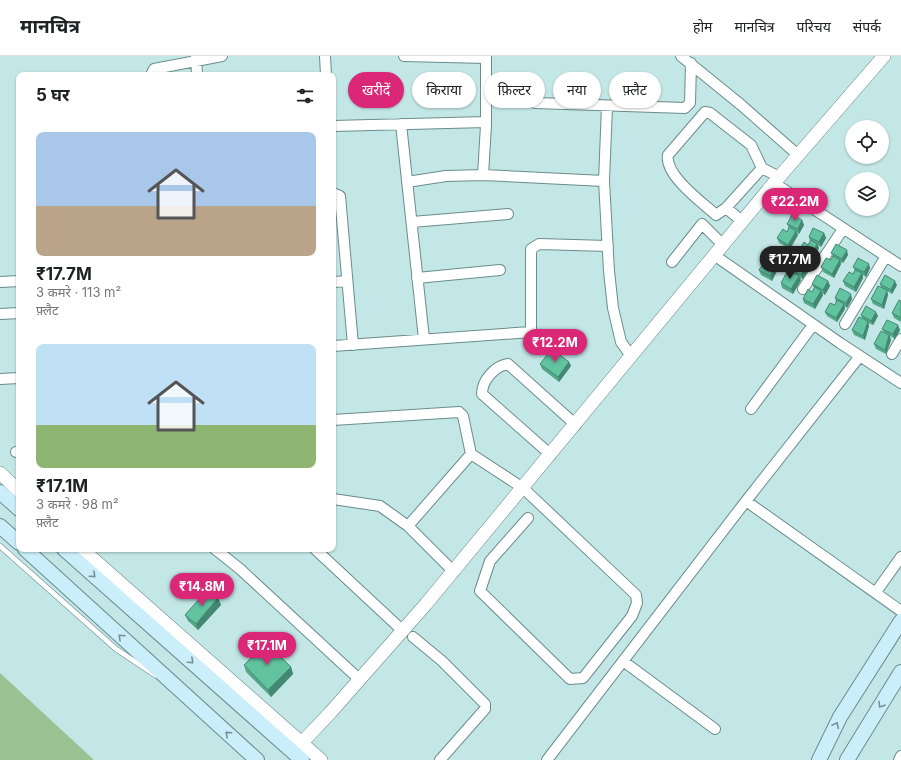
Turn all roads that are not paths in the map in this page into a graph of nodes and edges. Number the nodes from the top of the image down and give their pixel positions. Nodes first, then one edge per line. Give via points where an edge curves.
1 (222, 56) edge
2 (325, 56) edge
3 (404, 56) edge
4 (681, 56) edge
5 (884, 56) edge
6 (486, 57) edge
7 (197, 59) edge
8 (691, 63) junction
9 (152, 72) edge
10 (197, 72) edge
11 (326, 72) edge
12 (545, 103) edge
13 (607, 106) junction
14 (486, 122) junction
15 (401, 124) junction
16 (336, 126) edge
17 (798, 155) junction
18 (762, 168) junction
19 (665, 170) dead end
20 (483, 175) junction
21 (776, 180) junction
22 (604, 181) junction
23 (407, 182) junction
24 (336, 194) edge
25 (726, 208) junction
26 (508, 214) dead end
27 (742, 221) junction
28 (412, 222) junction
29 (702, 224) junction
30 (338, 228) edge
31 (843, 229) junction
32 (722, 245) junction
33 (608, 246) junction
34 (714, 255) junction
35 (886, 256) junction
36 (672, 262) dead end
37 (901, 266) edge
38 (500, 270) dead end
39 (417, 278) junction
40 (347, 280) junction
41 (0, 282) edge
42 (16, 282) edge
43 (336, 282) edge
44 (803, 289) dead end
45 (16, 313) edge
46 (0, 314) edge
47 (845, 324) dead end
48 (813, 325) junction
49 (531, 332) junction
50 (424, 339) junction
51 (901, 339) edge
52 (531, 343) dead end
53 (353, 345) junction
54 (336, 346) edge
55 (892, 354) dead end
56 (631, 356) junction
57 (860, 356) junction
58 (16, 378) edge
59 (0, 380) edge
60 (901, 383) edge
61 (751, 409) dead end
62 (336, 420) edge
63 (576, 424) junction
64 (471, 454) junction
65 (551, 455) junction
66 (0, 474) edge
67 (16, 488) edge
68 (523, 488) junction
69 (0, 492) edge
70 (336, 499) edge
71 (746, 501) junction
72 (16, 506) edge
73 (528, 518) dead end
74 (0, 526) edge
75 (408, 526) junction
76 (16, 540) edge
77 (0, 546) edge
78 (27, 552) edge
79 (67, 552) edge
80 (85, 552) edge
81 (219, 552) edge
82 (318, 552) edge
83 (901, 557) edge
84 (454, 572) junction
85 (58, 589) junction
86 (876, 592) junction
87 (901, 611) edge
88 (901, 621) edge
89 (408, 634) junction
90 (623, 661) junction
91 (901, 672) edge
92 (360, 680) junction
93 (715, 729) dead end
94 (299, 752) edge
95 (901, 756) edge
96 (552, 758) edge
97 (257, 760) edge
98 (321, 760) edge
99 (440, 760) edge
100 (819, 760) edge
101 (847, 760) edge
102 (899, 760) edge

1 - 7 street
2 - 11 street
3 - 6 street
4 - 8 street
5 - 17 street
6 - 14 street
7 - 9 street via 154,69
7 - 10 street
8 - 13 street via 690,103 685,108
8 - 17 street
12 - 13 street
13 - 22 street
14 - 15 street
14 - 20 street
15 - 16 street
15 - 23 street
17 - 21 street
18 - 21 street
18 - 25 street
18 - 25 street via 751,145 710,113 704,112 667,160 676,178 716,215
19 - 29 street via 703,209
20 - 22 street
20 - 23 street via 446,176
21 - 27 street
21 - 31 street
22 - 33 street
23 - 28 street
24 - 30 street via 340,196
25 - 27 street
26 - 28 street
27 - 32 street
28 - 39 street
29 - 32 street
29 - 36 street
30 - 40 street
31 - 35 street
31 - 44 street
32 - 34 street
33 - 49 street via 539,244 531,250
33 - 56 street via 613,308 621,342
34 - 48 street
34 - 56 street
35 - 37 street
35 - 47 street
38 - 39 street
39 - 50 street
40 - 43 street
40 - 53 street
41 - 42 street
45 - 46 street
48 - 57 street
48 - 61 street
49 - 50 street
49 - 52 street
50 - 53 street
51 - 55 street
53 - 54 street
56 - 63 street
57 - 60 street
57 - 71 street
58 - 59 street
62 - 64 street via 459,412 463,416
63 - 65 street
63 - 65 street via 508,364 493,371 482,387 482,394
64 - 68 street
64 - 75 street
65 - 68 street
66 - 67 street
68 - 73 street via 636,595 637,603 632,616 583,678 570,679 480,591 490,561
68 - 84 street
69 - 72 main road
70 - 75 street via 380,506
71 - 86 street
71 - 90 street
74 - 76 main road
75 - 84 street
77 - 85 lane
78 - 85 main road
79 -> 94 main road
80 - 94 street
81 - 92 street
82 - 89 street
83 - 86 street
84 - 89 street
97 -> 85 main road
86 - 87 street
100 -> 88 main road via 840,717
89 - 92 street
89 - 99 street via 442,661 485,704 485,709
90 - 93 street
90 - 96 street
91 -> 101 main road
92 - 94 street
94 - 98 street
95 - 102 street

